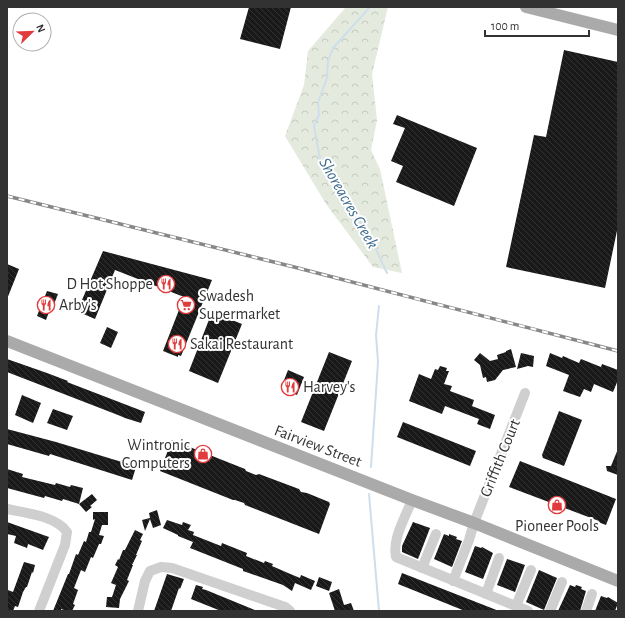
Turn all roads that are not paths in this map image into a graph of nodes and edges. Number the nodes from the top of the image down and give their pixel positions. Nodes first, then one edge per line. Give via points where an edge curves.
1 (526, 7) edge
2 (618, 30) edge
3 (7, 341) edge
4 (525, 393) dead end
5 (412, 500) junction
6 (7, 508) edge
7 (474, 523) junction
8 (436, 534) dead end
9 (499, 558) dead end
10 (422, 568) junction
11 (531, 570) dead end
12 (453, 581) junction
13 (618, 581) edge
14 (562, 582) dead end
15 (486, 594) junction
16 (592, 594) dead end
17 (516, 606) junction
18 (39, 611) edge
19 (138, 611) edge
20 (290, 611) edge
21 (528, 611) edge
22 (550, 611) edge
23 (586, 611) edge

1 - 2 main road
3 - 5 main road, Fairview Street
4 - 7 street, Griffith Court
5 - 7 main road, Fairview Street
5 - 10 street via 394,551 396,558
6 - 18 street via 52,520 63,526 67,532 65,545
7 - 12 street, Griffith Court
7 - 13 main road, Fairview Street
8 - 10 street
9 - 15 street
10 - 12 street
11 - 17 street
12 - 15 street
14 - 22 street
15 - 17 street
16 - 23 street
17 - 21 street
19 - 20 street via 150,570 161,567 180,571 285,607

